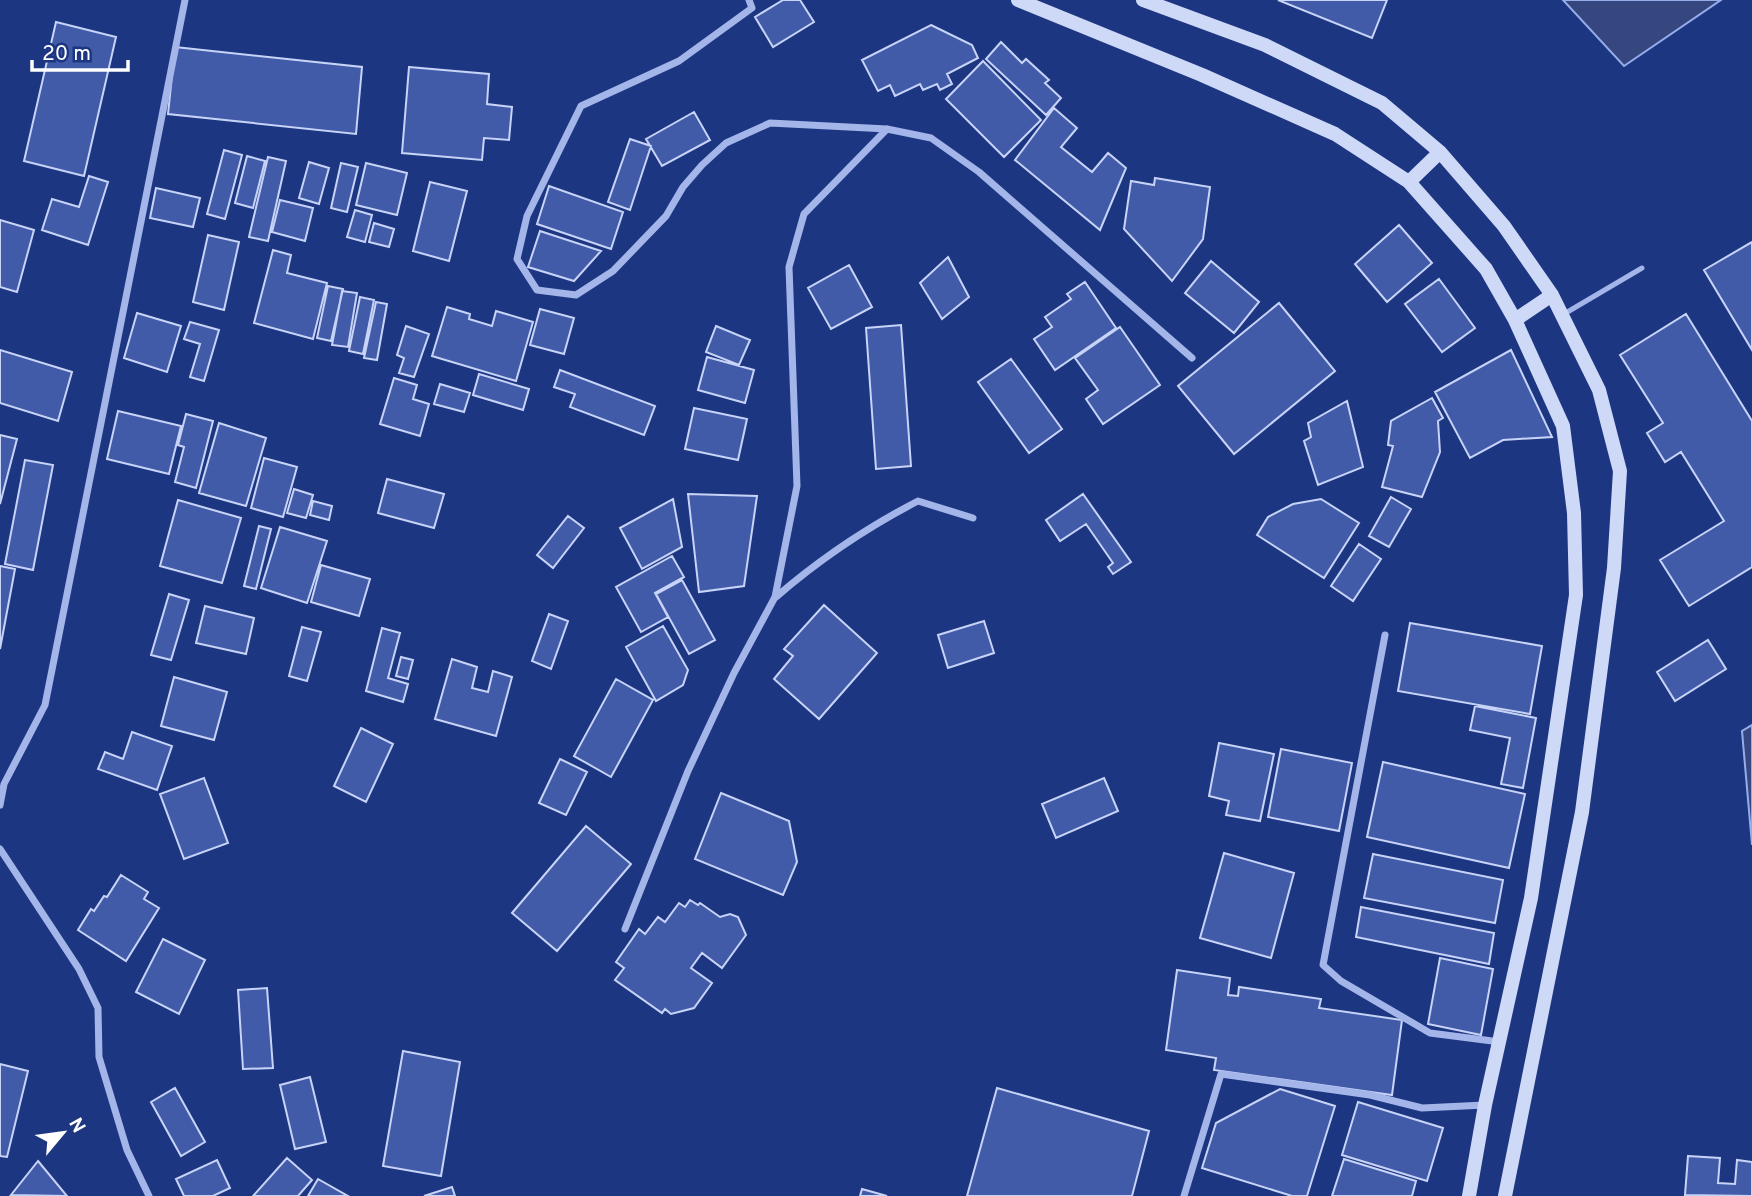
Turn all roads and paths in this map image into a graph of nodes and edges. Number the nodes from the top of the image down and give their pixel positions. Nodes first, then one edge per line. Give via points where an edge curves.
1 (185, 0) edge
2 (749, 0) edge
3 (1018, 0) edge
4 (1143, 0) edge
5 (887, 129) junction
6 (1440, 152) junction
7 (1409, 182) junction
8 (1642, 268) dead end
9 (1552, 295) junction
10 (1564, 314) junction
11 (1515, 320) junction
12 (1192, 358) dead end
13 (972, 518) dead end
14 (775, 597) junction
15 (1385, 635) dead end
16 (2, 783) edge
17 (0, 805) edge
18 (0, 849) edge
19 (625, 929) dead end
20 (1500, 1041) junction
21 (1485, 1105) junction
22 (149, 1196) edge
23 (1184, 1196) edge
24 (1469, 1196) edge
25 (1505, 1196) edge

1 - 16 street via 45,705
2 - 5 street via 752,8 679,61 581,106 524,227 517,259 537,290 576,295 613,271 726,143 770,123
3 - 7 main road via 1335,134
4 - 6 main road via 1265,45 1382,103
5 - 12 street via 931,138 979,172
5 - 14 street via 804,214 789,267 797,486
6 - 7 main road
6 - 9 main road via 1504,226
7 - 11 main road via 1486,269
8 - 10 lane
9 - 10 main road
9 - 11 main road
10 - 25 main road via 1599,390 1620,471 1614,568 1582,812
11 - 20 main road via 1563,426 1574,513 1576,595 1531,898
13 - 14 street via 918,501 858,533
14 - 19 street via 688,771
15 - 20 street via 1323,965 1341,981 1430,1033
16 - 17 street
18 - 22 street via 79,969 98,1007 99,1057 127,1150
20 - 21 main road
21 - 23 street via 1422,1108 1370,1095 1221,1074
21 - 24 main road

